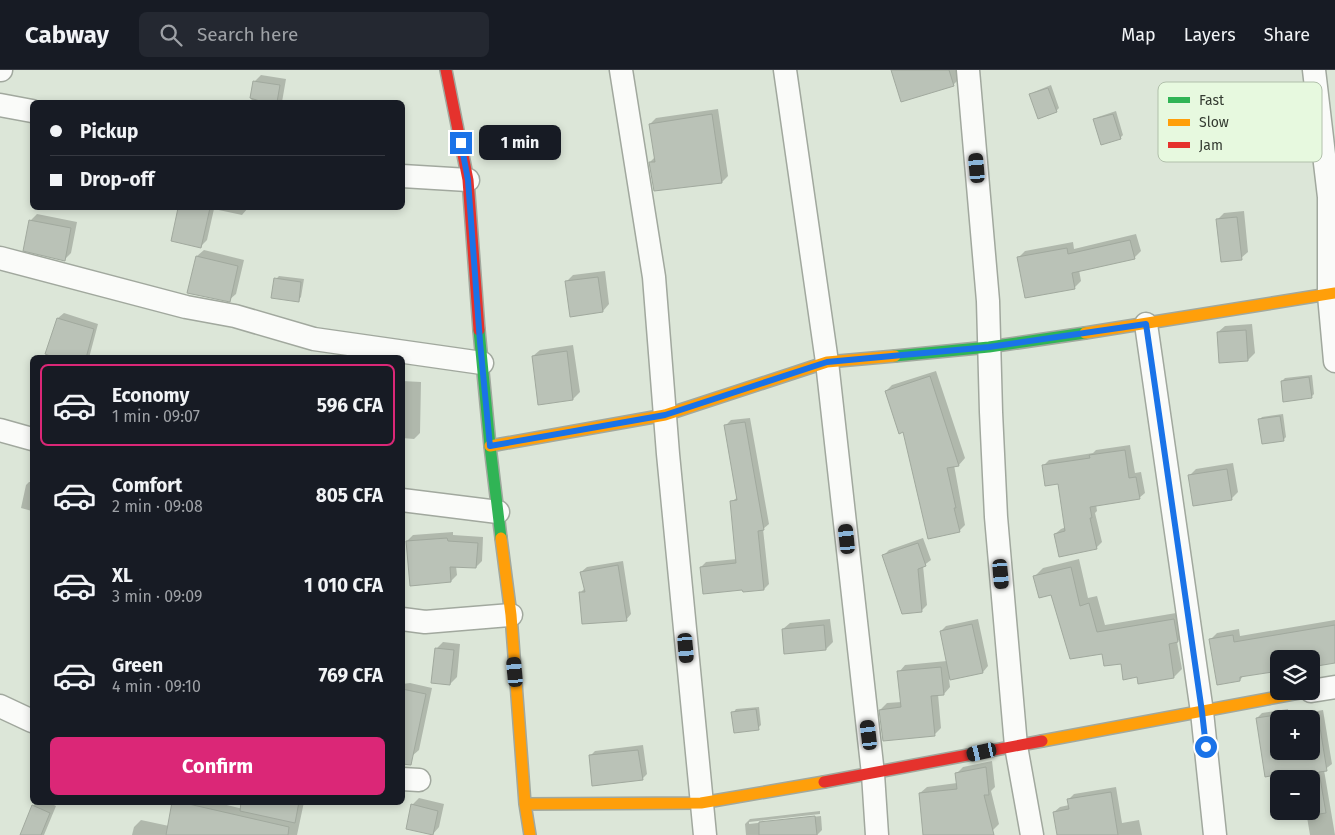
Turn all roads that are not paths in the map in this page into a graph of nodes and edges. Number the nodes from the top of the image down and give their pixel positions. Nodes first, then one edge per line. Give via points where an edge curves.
1 (446, 70) edge
2 (621, 70) edge
3 (785, 70) edge
4 (968, 70) edge
5 (0, 105) edge
6 (30, 111) edge
7 (1322, 138) edge
8 (405, 176) edge
9 (468, 180) junction
10 (0, 258) edge
11 (1332, 294) edge
12 (1146, 324) junction
13 (989, 347) junction
14 (1335, 361) edge
15 (827, 362) junction
16 (482, 363) junction
17 (665, 415) junction
18 (0, 430) edge
19 (30, 438) edge
20 (490, 446) junction
21 (405, 500) edge
22 (498, 512) junction
23 (510, 615) junction
24 (405, 619) edge
25 (1335, 686) edge
26 (1320, 689) edge
27 (1270, 699) edge
28 (0, 706) edge
29 (1202, 712) junction
30 (30, 721) edge
31 (1016, 746) junction
32 (873, 774) junction
33 (700, 802) junction
34 (526, 804) junction
35 (530, 835) edge
36 (705, 835) edge
37 (877, 835) edge
38 (1032, 835) edge
39 (1215, 835) edge

1 - 9 street
2 - 17 street via 654,277
3 - 15 street
4 - 13 street
5 - 6 street
7 - 11 street via 1329,198
8 - 9 street
9 - 16 street
10 - 16 street via 186,307 235,316 314,339
11 - 12 street
11 - 14 street
12 - 13 street
12 - 29 street
13 - 15 street
13 - 31 street via 996,517
15 - 17 street
15 - 32 street
16 - 20 street
17 - 20 street
17 - 33 street
18 - 19 street
20 - 22 street
21 - 22 street
22 - 23 street
23 - 24 street via 425,622
23 - 34 street
25 - 26 street
27 - 29 street
28 - 30 street
29 - 31 street
29 - 39 street
31 - 32 street
31 - 38 street
32 - 33 street
32 - 37 street
33 - 34 street
33 - 36 street
34 - 35 street

